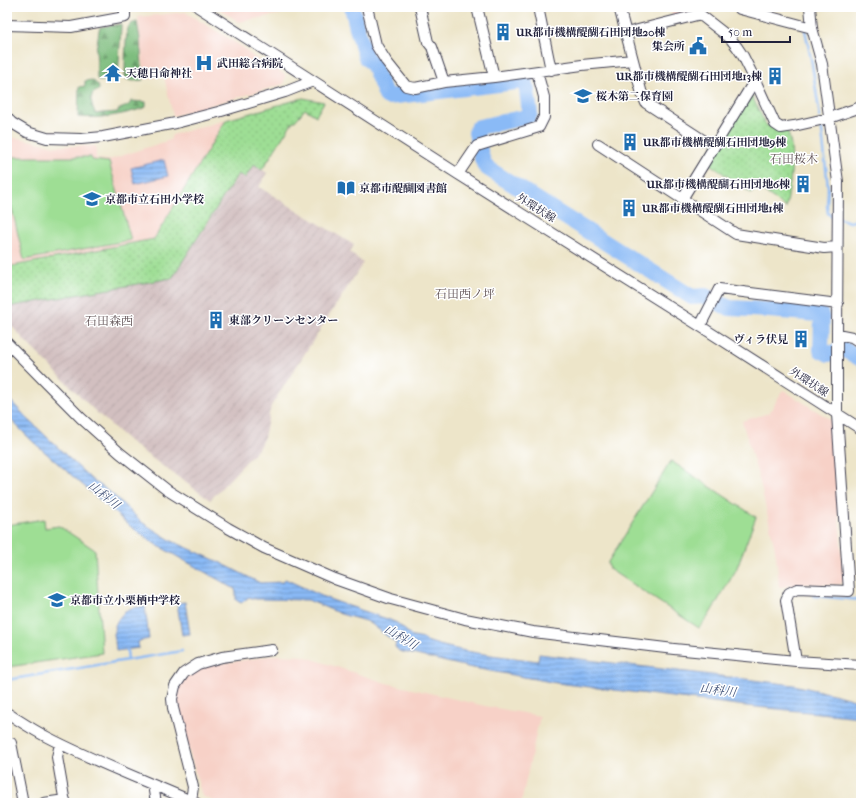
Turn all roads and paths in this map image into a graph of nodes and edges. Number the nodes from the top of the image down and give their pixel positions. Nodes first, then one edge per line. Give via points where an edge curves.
1 (125, 7) edge
2 (198, 7) edge
3 (367, 7) edge
4 (420, 7) edge
5 (477, 7) edge
6 (538, 7) edge
7 (619, 7) edge
8 (738, 7) edge
9 (810, 7) edge
10 (701, 10) edge
11 (7, 25) edge
12 (812, 28) junction
13 (626, 33) junction
14 (633, 60) junction
15 (551, 70) junction
16 (537, 72) junction
17 (494, 77) junction
18 (755, 80) junction
19 (313, 81) junction
20 (444, 82) junction
21 (861, 107) edge
22 (829, 118) junction
23 (9, 124) edge
24 (703, 140) dead end
25 (598, 144) dead end
26 (458, 174) junction
27 (682, 199) junction
28 (837, 247) junction
29 (838, 304) junction
30 (700, 326) junction
31 (837, 339) junction
32 (7, 343) edge
33 (861, 343) edge
34 (836, 414) junction
35 (861, 429) edge
36 (272, 650) dead end
37 (796, 661) junction
38 (861, 665) edge
39 (7, 713) edge
40 (12, 743) dead end
41 (60, 744) junction
42 (153, 785) junction
43 (65, 801) edge
44 (194, 802) edge
45 (23, 803) edge
46 (44, 803) edge
47 (156, 803) edge

1 - 11 street via 125,17 71,27
2 - 19 street, 外環状線
3 - 20 street via 376,45 406,86 416,88
4 - 20 street via 428,42
5 - 17 street
6 - 15 street
7 - 13 street
8 - 12 street
9 - 12 street
10 - 13 street via 697,15
10 - 18 street via 730,38
12 - 22 street via 822,64
13 - 14 street
14 - 15 street
14 - 24 street via 646,103
15 - 16 street
16 - 17 street
16 - 26 street via 544,98 544,117 539,127 480,145
17 - 20 street
18 - 22 street via 775,124 781,128
18 - 27 street
19 - 23 street via 218,112 103,137 47,138
19 - 26 street, 外環状線
21 - 22 street
22 - 28 street via 838,182
25 - 27 street
26 - 30 street, 外環状線
27 - 28 street via 736,234 824,248
28 - 29 street
29 - 30 street via 719,289
29 - 31 street
30 - 34 street, 外環状線
31 - 33 street via 852,337
31 - 34 street
32 - 37 street via 81,418 166,490 264,548 335,579 391,599 465,619 534,632
34 - 35 street, 外環状線
34 - 37 street via 849,591 797,588 789,593 786,600
36 - 44 street via 222,657 198,664 184,674 175,686 173,708 193,787
37 - 38 street
39 - 41 street
40 - 45 street
41 - 42 street
41 - 43 street via 57,757
42 - 44 street
42 - 47 street
43 - 46 street

